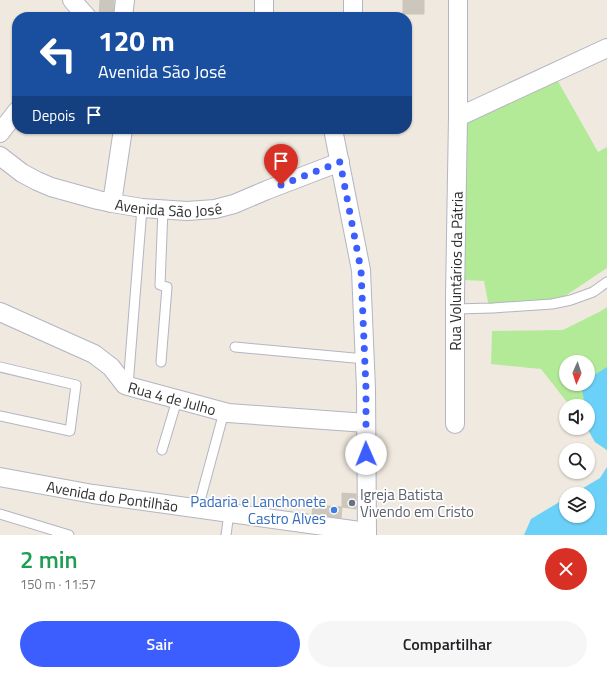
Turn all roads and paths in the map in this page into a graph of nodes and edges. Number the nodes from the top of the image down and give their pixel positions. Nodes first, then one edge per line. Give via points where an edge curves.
1 (72, 0) edge
2 (125, 0) edge
3 (264, 0) edge
4 (353, 0) edge
5 (458, 0) edge
6 (83, 12) edge
7 (124, 12) edge
8 (264, 12) edge
9 (353, 12) edge
10 (607, 48) edge
11 (12, 117) edge
12 (458, 117) junction
13 (0, 132) edge
14 (122, 134) edge
15 (334, 134) edge
16 (0, 156) edge
17 (340, 162) junction
18 (112, 203) junction
19 (142, 208) junction
20 (163, 209) junction
21 (607, 282) edge
22 (455, 309) junction
23 (0, 312) edge
24 (235, 347) dead end
25 (365, 359) junction
26 (161, 362) dead end
27 (0, 367) edge
28 (128, 386) junction
29 (177, 400) junction
30 (224, 412) junction
31 (0, 416) edge
32 (366, 423) junction
33 (455, 424) dead end
34 (162, 450) dead end
35 (0, 477) edge
36 (198, 508) junction
37 (229, 513) junction
38 (0, 514) edge
39 (367, 533) edge
40 (69, 535) edge
41 (226, 535) edge

1 - 6 street
2 - 7 street
3 - 8 street
4 - 9 street
5 - 12 street, Rua Voluntários da Pátria
10 - 12 street
11 - 13 street
12 - 22 street, Rua Voluntários da Pátria
14 - 18 street
15 - 17 street
16 - 18 street, Avenida São José via 22,173 51,187
17 - 20 street, Avenida São José via 234,204 215,209 187,211
17 - 25 street via 361,270
18 - 19 street, Avenida São José
19 - 20 street, Avenida São José
19 - 28 lane
20 - 26 lane via 160,285 167,287
21 - 22 lane via 593,292 552,304
22 - 33 street, Rua Voluntários da Pátria
23 - 28 street, Rua 4 de Julho via 94,354 111,367
24 - 25 lane
25 - 32 street
27 - 31 lane via 76,384 70,431
28 - 29 street, Rua 4 de Julho
29 - 30 street, Rua 4 de Julho
29 - 34 lane
30 - 32 street, Rua 4 de Julho
30 - 36 lane
32 - 39 street
35 - 36 street, Avenida do Pontilhão via 85,493
36 - 37 street, Avenida do Pontilhão
37 - 39 street, Avenida do Pontilhão
37 - 41 lane
38 - 40 lane

